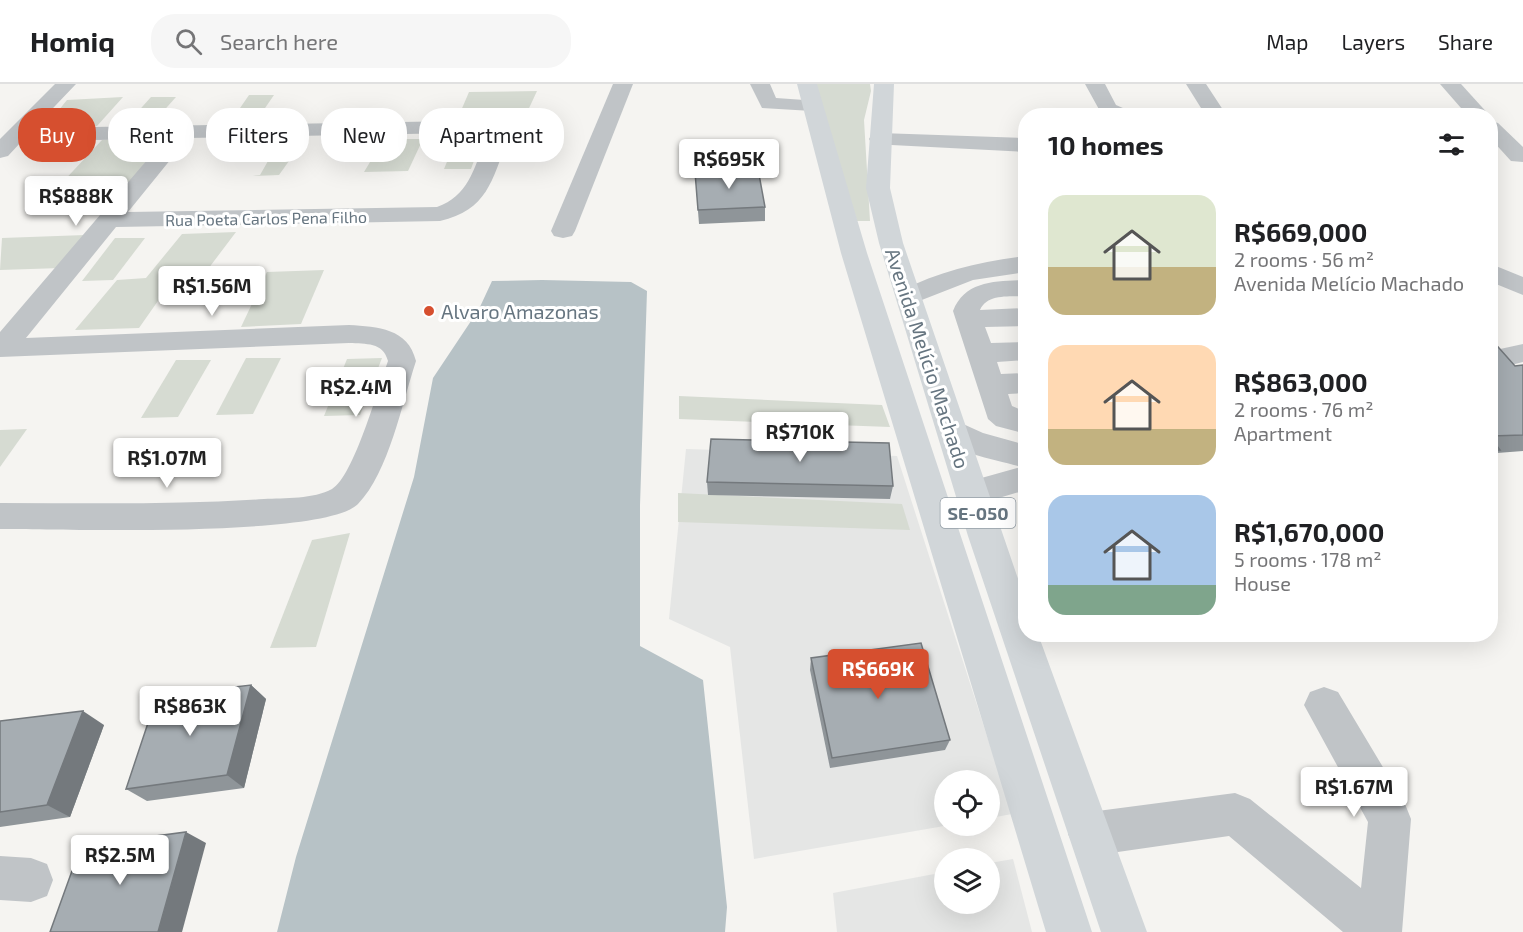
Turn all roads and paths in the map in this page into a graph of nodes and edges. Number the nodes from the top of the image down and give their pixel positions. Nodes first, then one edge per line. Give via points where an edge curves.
1 (66, 84) edge
2 (623, 84) edge
3 (760, 84) edge
4 (884, 84) edge
5 (1095, 84) edge
6 (1196, 84) edge
7 (1450, 84) edge
8 (810, 95) edge
9 (44, 108) edge
10 (1107, 108) edge
11 (1212, 108) edge
12 (1472, 108) edge
13 (0, 123) edge
14 (18, 128) edge
15 (194, 132) edge
16 (18, 134) edge
17 (1498, 134) edge
18 (880, 139) junction
19 (1018, 146) edge
20 (0, 151) edge
21 (1519, 156) dead end
22 (157, 162) edge
23 (110, 220) junction
24 (563, 231) dead end
25 (1018, 265) edge
26 (1498, 275) edge
27 (1523, 287) edge
28 (1018, 288) edge
29 (909, 297) junction
30 (1018, 317) edge
31 (969, 319) junction
32 (1, 348) edge
33 (1018, 351) edge
34 (980, 353) junction
35 (1018, 383) edge
36 (990, 384) junction
37 (1018, 421) edge
38 (952, 430) junction
39 (1018, 455) edge
40 (1018, 480) edge
41 (972, 493) junction
42 (0, 516) edge
43 (1018, 626) edge
44 (1024, 642) edge
45 (1324, 705) dead end
46 (1090, 834) junction
47 (1069, 932) edge
48 (1124, 932) edge
49 (1379, 932) edge

1 - 9 street
2 - 24 street
3 - 8 street via 769,104
4 - 18 main road, Avenida Melício Machado / SE-050
5 - 10 street
6 - 11 street
7 - 12 street
8 - 47 main road, Avenida Melício Machado / SE-050 via 854,253
13 - 14 street
15 - 23 street, Rua Poeta Carlos Pena Filho via 460,127 491,131 496,141 472,199 454,210 421,216
16 - 20 street
17 - 21 street
18 - 19 street
18 - 29 main road, Avenida Melício Machado / SE-050 via 878,188
22 - 23 street
23 - 32 street
25 - 29 street via 945,278
26 - 27 street
28 - 31 street via 982,293 967,306
29 - 38 main road, Avenida Melício Machado / SE-050
30 - 31 street
31 - 34 street
32 - 42 street via 349,334 394,341 401,349 402,361 354,488 335,504 250,513
33 - 34 street
34 - 36 street
35 - 36 street
36 - 37 street via 999,411
38 - 39 street
38 - 41 main road, Avenida Melício Machado / SE-050
40 - 41 street
41 - 43 main road, Avenida Melício Machado / SE-050
44 - 46 main road, Avenida Melício Machado / SE-050
45 - 49 street via 1390,819
46 - 48 main road, Avenida Melício Machado / SE-050
46 - 49 street via 1235,814

